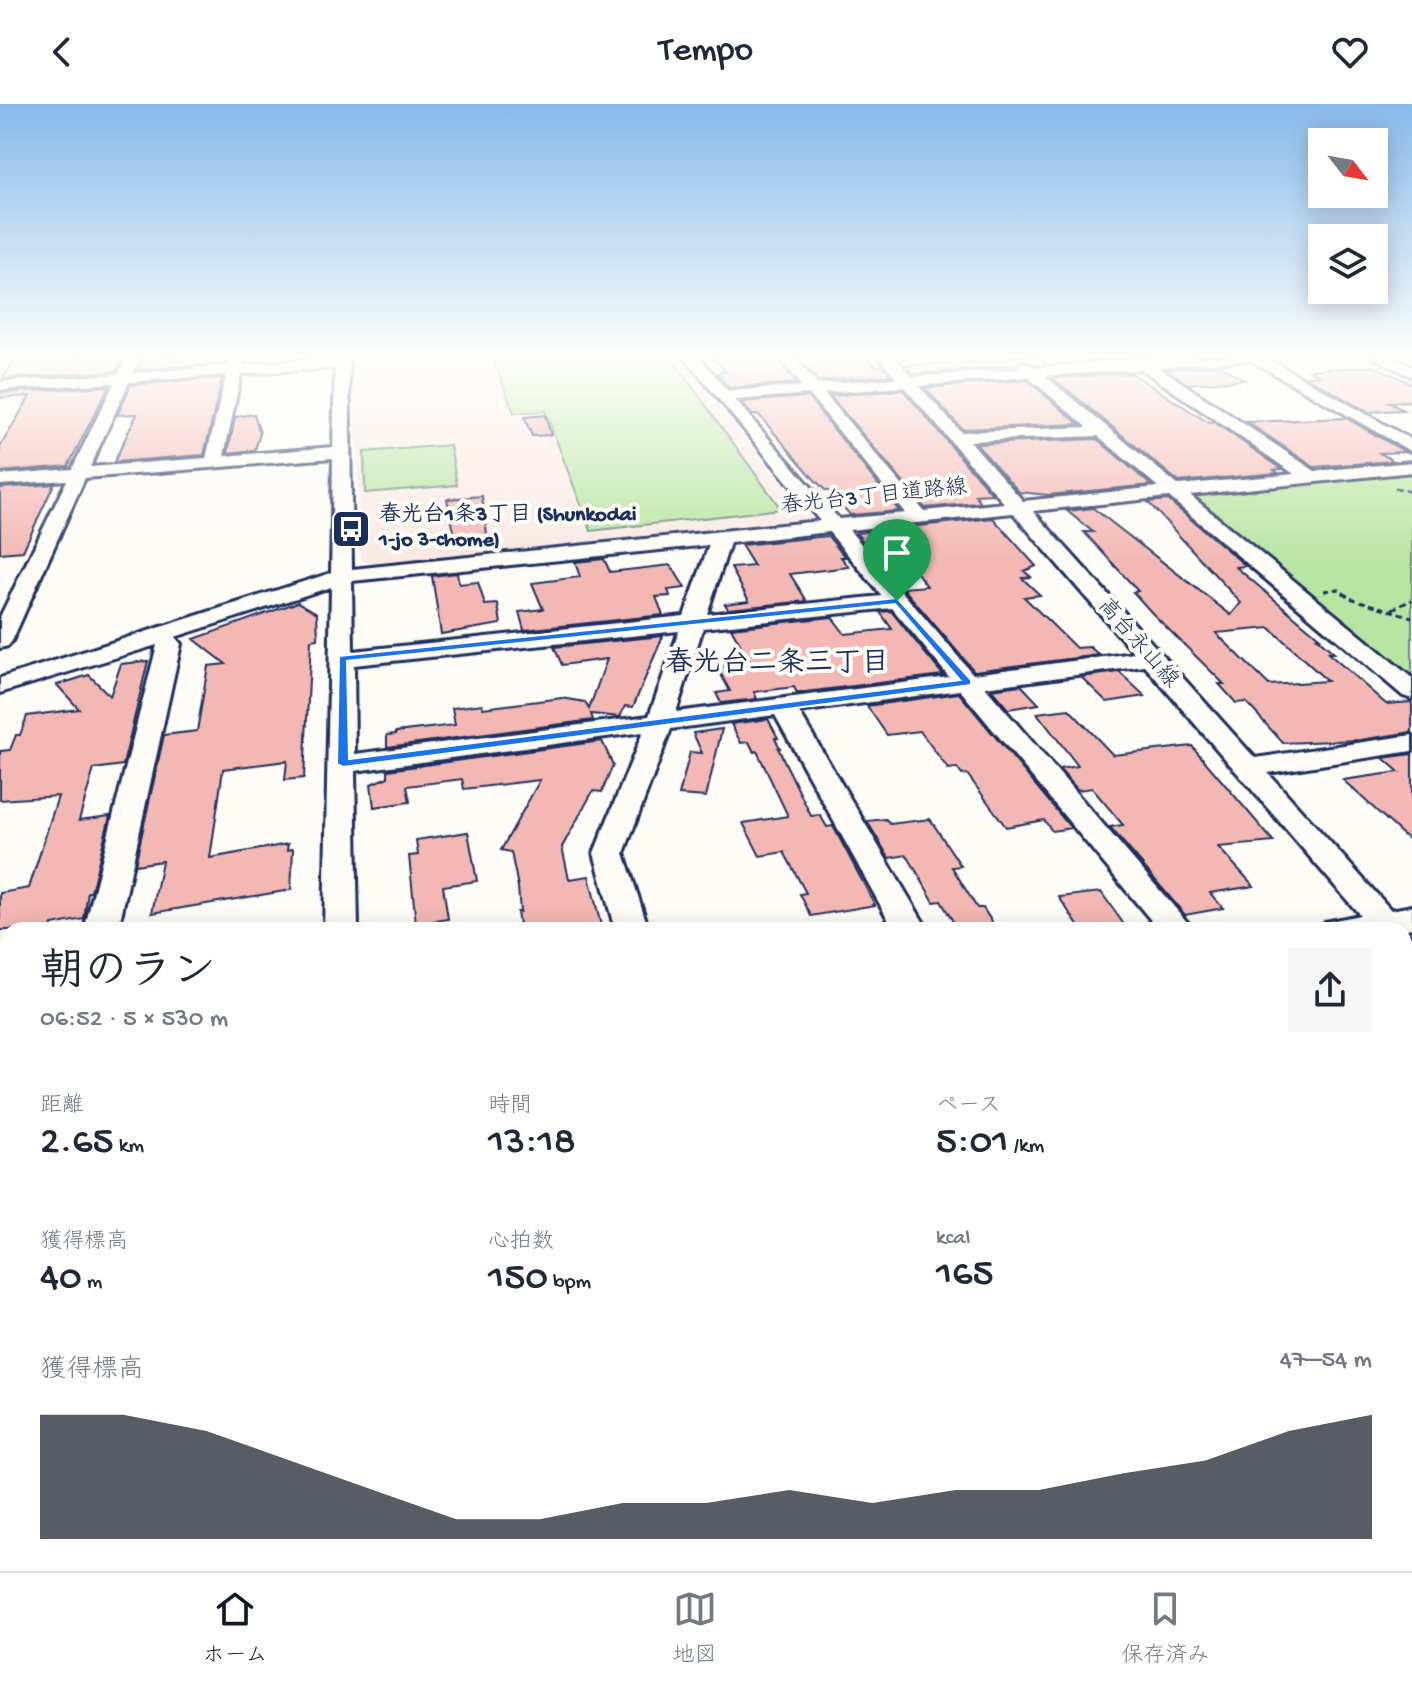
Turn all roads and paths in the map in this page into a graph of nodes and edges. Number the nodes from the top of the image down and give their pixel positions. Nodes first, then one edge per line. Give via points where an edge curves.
1 (101, 424) edge
2 (222, 424) edge
3 (341, 424) edge
4 (748, 424) edge
5 (842, 424) edge
6 (946, 424) edge
7 (1093, 424) edge
8 (1233, 424) edge
9 (1372, 424) edge
10 (1101, 431) junction
11 (957, 437) junction
12 (1412, 447) edge
13 (341, 452) junction
14 (214, 463) junction
15 (1412, 467) edge
16 (77, 474) junction
17 (1311, 477) junction
18 (0, 480) edge
19 (1172, 491) junction
20 (1018, 507) junction
21 (919, 517) junction
22 (832, 525) junction
23 (721, 538) junction
24 (342, 576) junction
25 (1295, 593) junction
26 (1412, 600) edge
27 (897, 601) junction
28 (1392, 610) junction
29 (1412, 617) edge
30 (695, 621) junction
31 (159, 634) junction
32 (0, 641) edge
33 (1149, 658) junction
34 (342, 659) junction
35 (967, 683) junction
36 (0, 686) edge
37 (1412, 691) edge
38 (783, 706) junction
39 (660, 722) junction
40 (1412, 743) edge
41 (343, 764) junction
42 (1247, 768) junction
43 (103, 922) edge
44 (341, 922) edge
45 (630, 922) edge
46 (906, 922) edge
47 (1170, 922) edge
48 (1392, 922) edge

1 - 16 street
2 - 14 street
3 - 13 street
4 - 22 street
5 - 21 street
6 - 11 street, 高台永山線
7 - 10 street
8 - 17 street
9 - 12 street
10 - 11 street
10 - 19 street
11 - 20 street, 高台永山線
13 - 14 street
13 - 24 street
14 - 16 street
15 - 17 street, 春光台3丁目道路線
16 - 18 street
16 - 32 street
17 - 19 street, 春光台3丁目道路線
19 - 20 street, 春光台3丁目道路線
19 - 25 street
20 - 21 street, 春光台3丁目道路線
20 - 33 street, 高台永山線
21 - 22 street, 春光台3丁目道路線
22 - 23 street, 春光台3丁目道路線
22 - 27 street
23 - 24 street, 春光台3丁目道路線
23 - 30 street
24 - 31 street, 春光台3丁目道路線
24 - 34 street
25 - 28 path via 1338,589 1350,598
25 - 37 street
26 - 28 path
27 - 30 street
27 - 35 street
28 - 29 path
30 - 34 street
30 - 39 street
31 - 36 street, 春光台3丁目道路線
31 - 43 street via 169,644
33 - 35 street
33 - 42 street, 高台永山線
34 - 41 street
35 - 38 street
35 - 47 street
38 - 39 street
38 - 46 street
39 - 41 street
39 - 45 street via 609,853
40 - 42 street
41 - 44 street
42 - 48 street, 高台永山線

